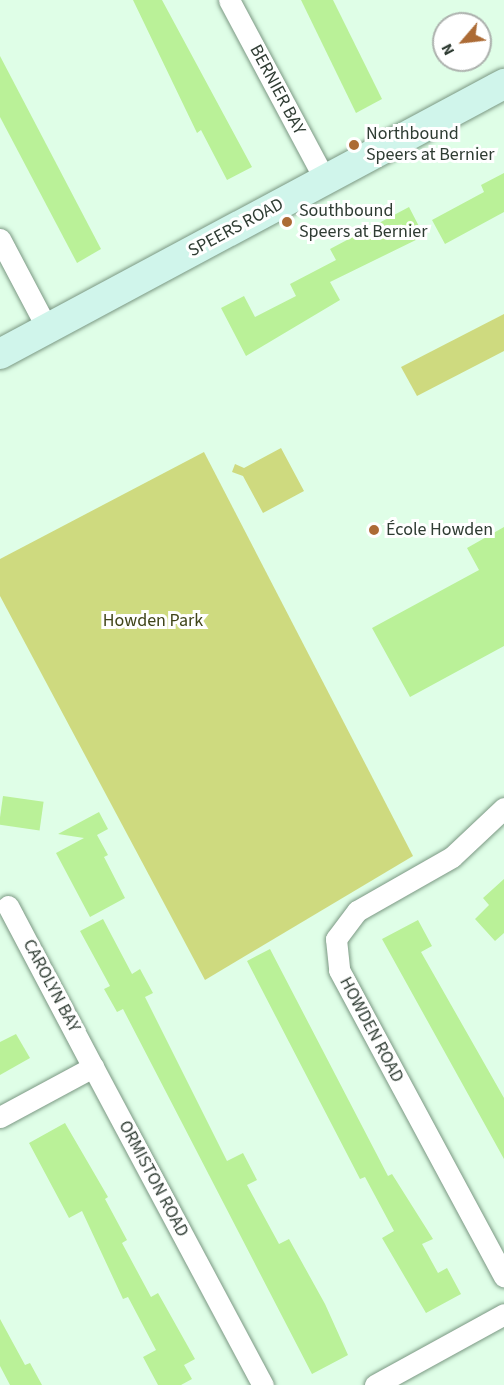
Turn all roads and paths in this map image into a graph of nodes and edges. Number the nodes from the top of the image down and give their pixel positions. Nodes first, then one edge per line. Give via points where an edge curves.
1 (229, 0) edge
2 (504, 84) edge
3 (325, 180) junction
4 (0, 239) edge
5 (47, 328) junction
6 (0, 354) edge
7 (504, 808) edge
8 (8, 906) dead end
9 (93, 1067) junction
10 (0, 1117) edge
11 (504, 1276) edge
12 (504, 1314) edge
13 (263, 1385) edge
14 (375, 1385) edge

1 - 3 street, BERNIER BAY
2 - 3 street, SPEERS ROAD
3 - 5 street, SPEERS ROAD
4 - 5 street
5 - 6 street, SPEERS ROAD
7 - 11 street, HOWDEN ROAD via 443,863 357,911 336,939 339,970
8 - 9 street, CAROLYN BAY
9 - 10 street
9 - 13 street, ORMISTON ROAD
12 - 14 street

